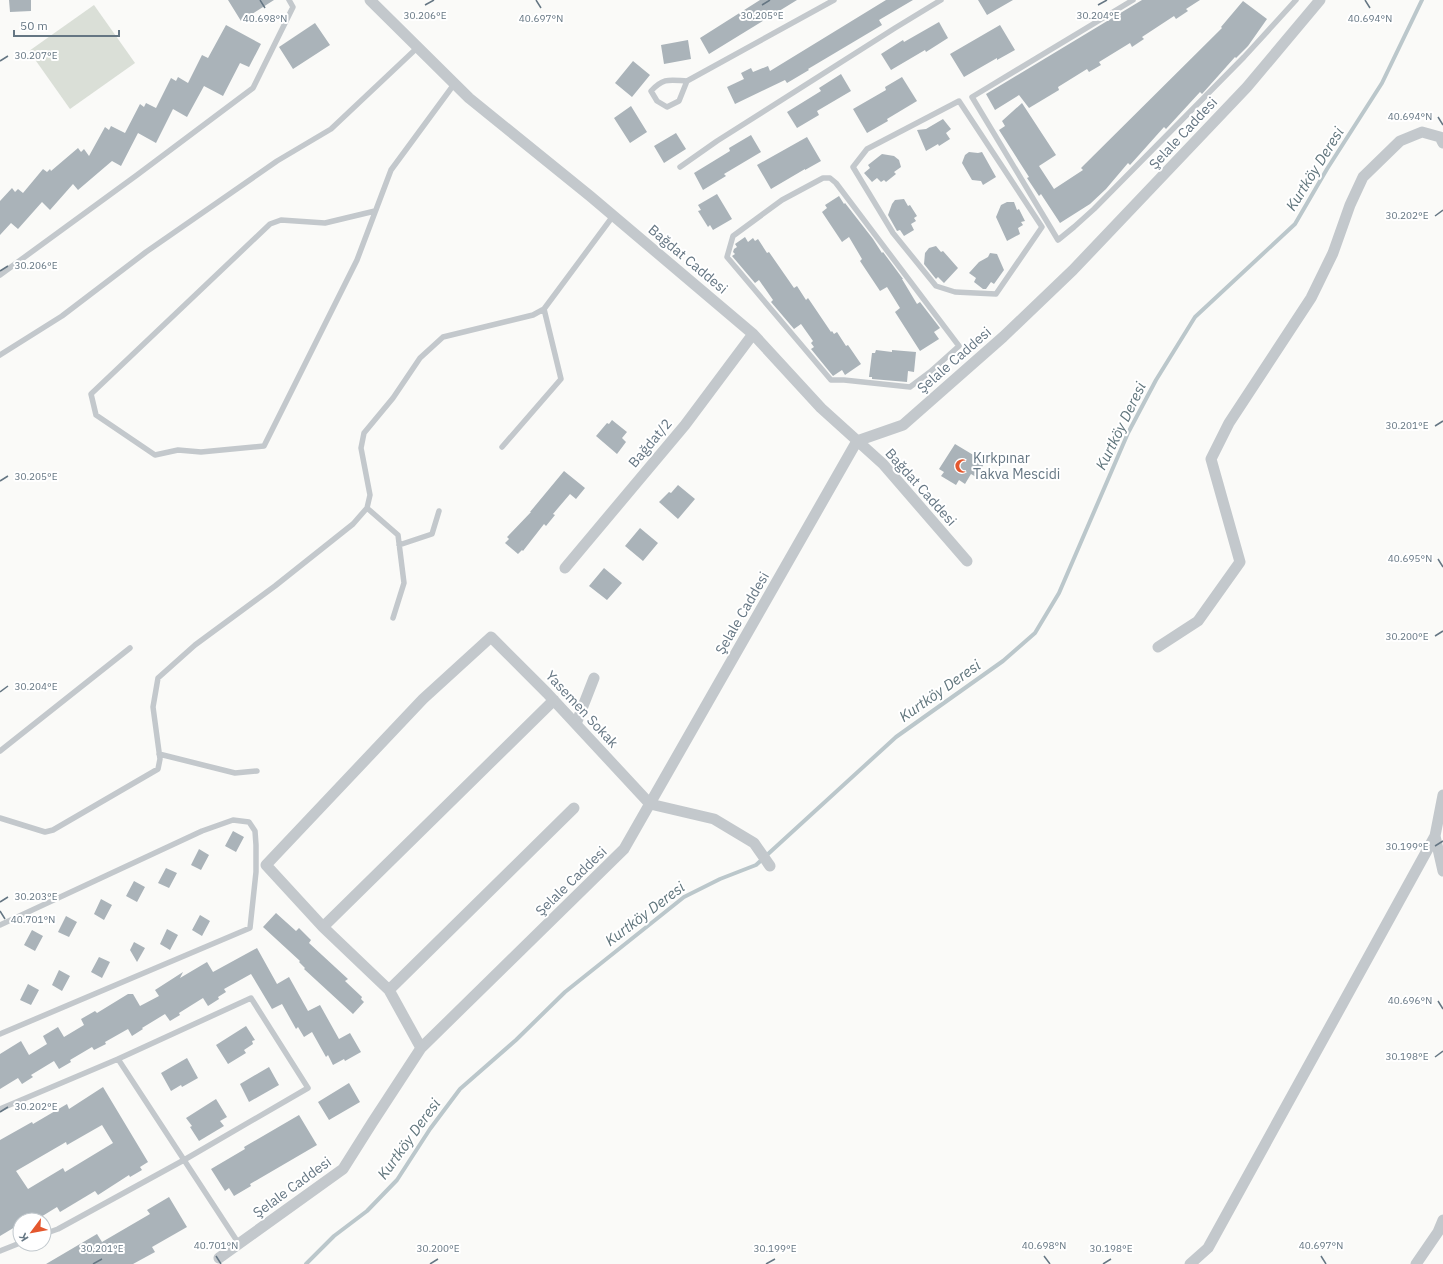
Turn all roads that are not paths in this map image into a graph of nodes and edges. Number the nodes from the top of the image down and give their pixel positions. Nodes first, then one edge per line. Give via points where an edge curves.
1 (289, 0) edge
2 (834, 0) edge
3 (941, 0) edge
4 (1133, 0) edge
5 (1296, 0) edge
6 (1320, 0) edge
7 (374, 1) edge
8 (418, 47) junction
9 (687, 81) junction
10 (455, 83) junction
11 (1443, 143) edge
12 (680, 167) dead end
13 (375, 211) junction
14 (613, 216) junction
15 (0, 275) edge
16 (996, 294) joint
17 (544, 309) junction
18 (753, 334) junction
19 (0, 355) edge
20 (930, 372) joint
21 (857, 441) junction
22 (502, 447) dead end
23 (367, 508) junction
24 (439, 511) dead end
25 (399, 545) junction
26 (967, 561) dead end
27 (565, 568) dead end
28 (393, 618) dead end
29 (1158, 647) dead end
30 (130, 648) dead end
31 (594, 678) dead end
32 (554, 700) junction
33 (576, 724) junction
34 (0, 752) edge
35 (159, 754) junction
36 (257, 771) dead end
37 (1443, 795) edge
38 (650, 804) junction
39 (574, 808) dead end
40 (0, 818) edge
41 (1435, 836) junction
42 (770, 866) dead end
43 (1443, 871) edge
44 (0, 925) edge
45 (323, 927) junction
46 (390, 990) junction
47 (0, 1034) edge
48 (421, 1048) junction
49 (118, 1059) junction
50 (0, 1109) edge
51 (184, 1160) junction
52 (1443, 1220) edge
53 (52, 1231) edge
54 (239, 1244) junction
55 (12, 1246) edge
56 (0, 1251) edge
57 (219, 1262) edge
58 (1190, 1264) edge
59 (1416, 1264) edge

1 - 15 lane via 293,7 253,88
2 - 9 lane
3 - 12 lane
4 - 5 lane via 972,98 1058,240 1094,209
6 - 21 street, Şelale Caddesi via 1247,87 1073,270 1004,338 903,425
7 - 8 street, Bağdat Caddesi
8 - 10 street, Bağdat Caddesi
8 - 19 lane via 331,129 277,161 146,252 62,316
9 - 9 lane via 679,102 667,107 657,101 651,91 666,79
10 - 13 lane via 391,170
10 - 14 street, Bağdat Caddesi
11 - 29 street via 1440,137 1422,132 1400,141 1363,177 1333,253 1311,298 1228,423 1211,459 1240,562 1198,621
13 - 13 lane via 357,260 264,446 201,452 178,450 155,455 96,415 91,394 270,224 281,220 325,223
14 - 17 lane
14 - 18 street, Bağdat Caddesi
16 - 16 lane via 955,292 936,286 893,232 853,167 867,149 959,101 1042,227
17 - 22 lane via 561,379
17 - 23 lane via 533,315 443,337 420,358 393,398 364,433 361,448 370,495
18 - 21 street, Bağdat Caddesi via 821,408
18 - 27 street, Bağdat/2 via 685,425
20 - 20 lane via 910,387 831,380 727,257 733,236 782,200 823,178 830,178 881,240 959,346
21 - 26 street, Bağdat Caddesi via 883,464
21 - 38 street, Şelale Caddesi
23 - 25 lane via 398,535
23 - 35 lane via 353,524 195,645 158,678 153,707
24 - 25 lane via 432,534
25 - 28 lane via 404,583
30 - 34 lane
31 - 33 street
32 - 33 street, Yasemen Sokak
32 - 45 street
32 - 45 street, Yasemen Sokak via 491,636 423,699 266,865
33 - 38 street, Yasemen Sokak
35 - 36 lane via 235,774
35 - 40 lane via 158,769 53,830 45,832
37 - 41 street
38 - 42 street via 714,819 754,844
38 - 48 street, Şelale Caddesi via 624,849
39 - 46 street
41 - 43 street
41 - 58 street via 1208,1248
44 - 47 lane via 202,831 233,820 249,822 255,831 256,872 250,928
45 - 46 street
46 - 48 street
48 - 54 street, Şelale Caddesi via 343,1169
49 - 50 lane
49 - 51 lane
49 - 51 lane via 250,998 308,1088
51 - 53 lane
51 - 54 lane
52 - 59 street via 1438,1232
54 - 57 street, Şelale Caddesi
55 - 56 lane

